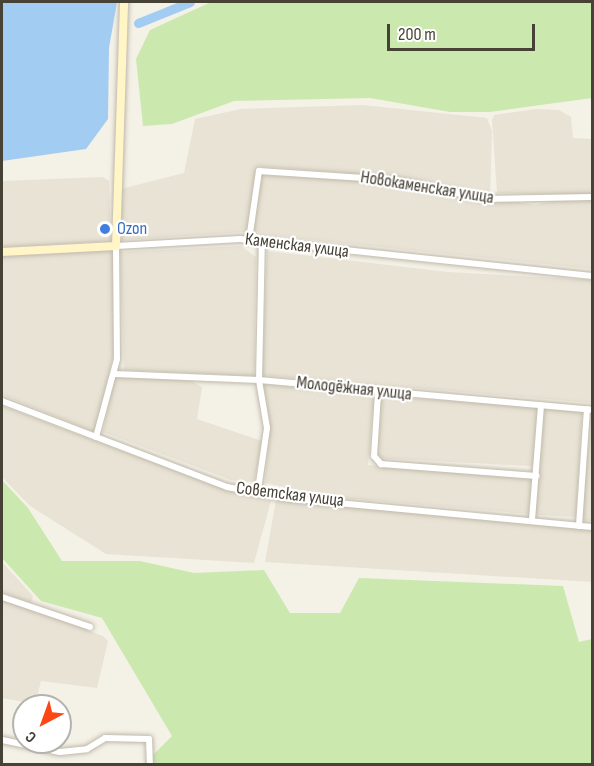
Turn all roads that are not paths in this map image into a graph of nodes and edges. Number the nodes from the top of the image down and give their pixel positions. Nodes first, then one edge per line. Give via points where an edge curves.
1 (124, 2) edge
2 (592, 197) edge
3 (249, 240) junction
4 (262, 242) junction
5 (116, 246) junction
6 (2, 252) edge
7 (592, 276) edge
8 (115, 374) junction
9 (259, 380) junction
10 (378, 393) junction
11 (2, 401) edge
12 (541, 405) junction
13 (590, 410) edge
14 (96, 437) junction
15 (537, 476) junction
16 (258, 490) junction
17 (532, 520) junction
18 (579, 526) junction
19 (592, 527) edge
20 (2, 597) edge
21 (90, 627) dead end
22 (2, 740) edge
23 (150, 765) edge

1 - 5 street
2 - 3 street, Новокаменская улица via 486,199 394,180 259,171
3 - 4 street, Каменская улица
3 - 5 street, Каменская улица
4 - 7 street, Каменская улица
4 - 9 street
5 - 6 street, Каменская улица
5 - 8 street
8 - 9 street, Молодёжная улица
8 - 14 street
9 - 10 street, Молодёжная улица
9 - 16 street via 267,428
10 - 12 street, Молодёжная улица
10 - 15 street via 374,456 381,464
11 - 14 street, Советская улица
12 - 13 street, Молодёжная улица
12 - 15 street
13 - 18 street
14 - 16 street, Советская улица via 227,487
15 - 17 street
16 - 17 street, Советская улица via 285,498
17 - 18 street, Советская улица
18 - 19 street, Советская улица
20 - 21 street
22 - 23 street via 60,752 87,749 105,738 149,739

